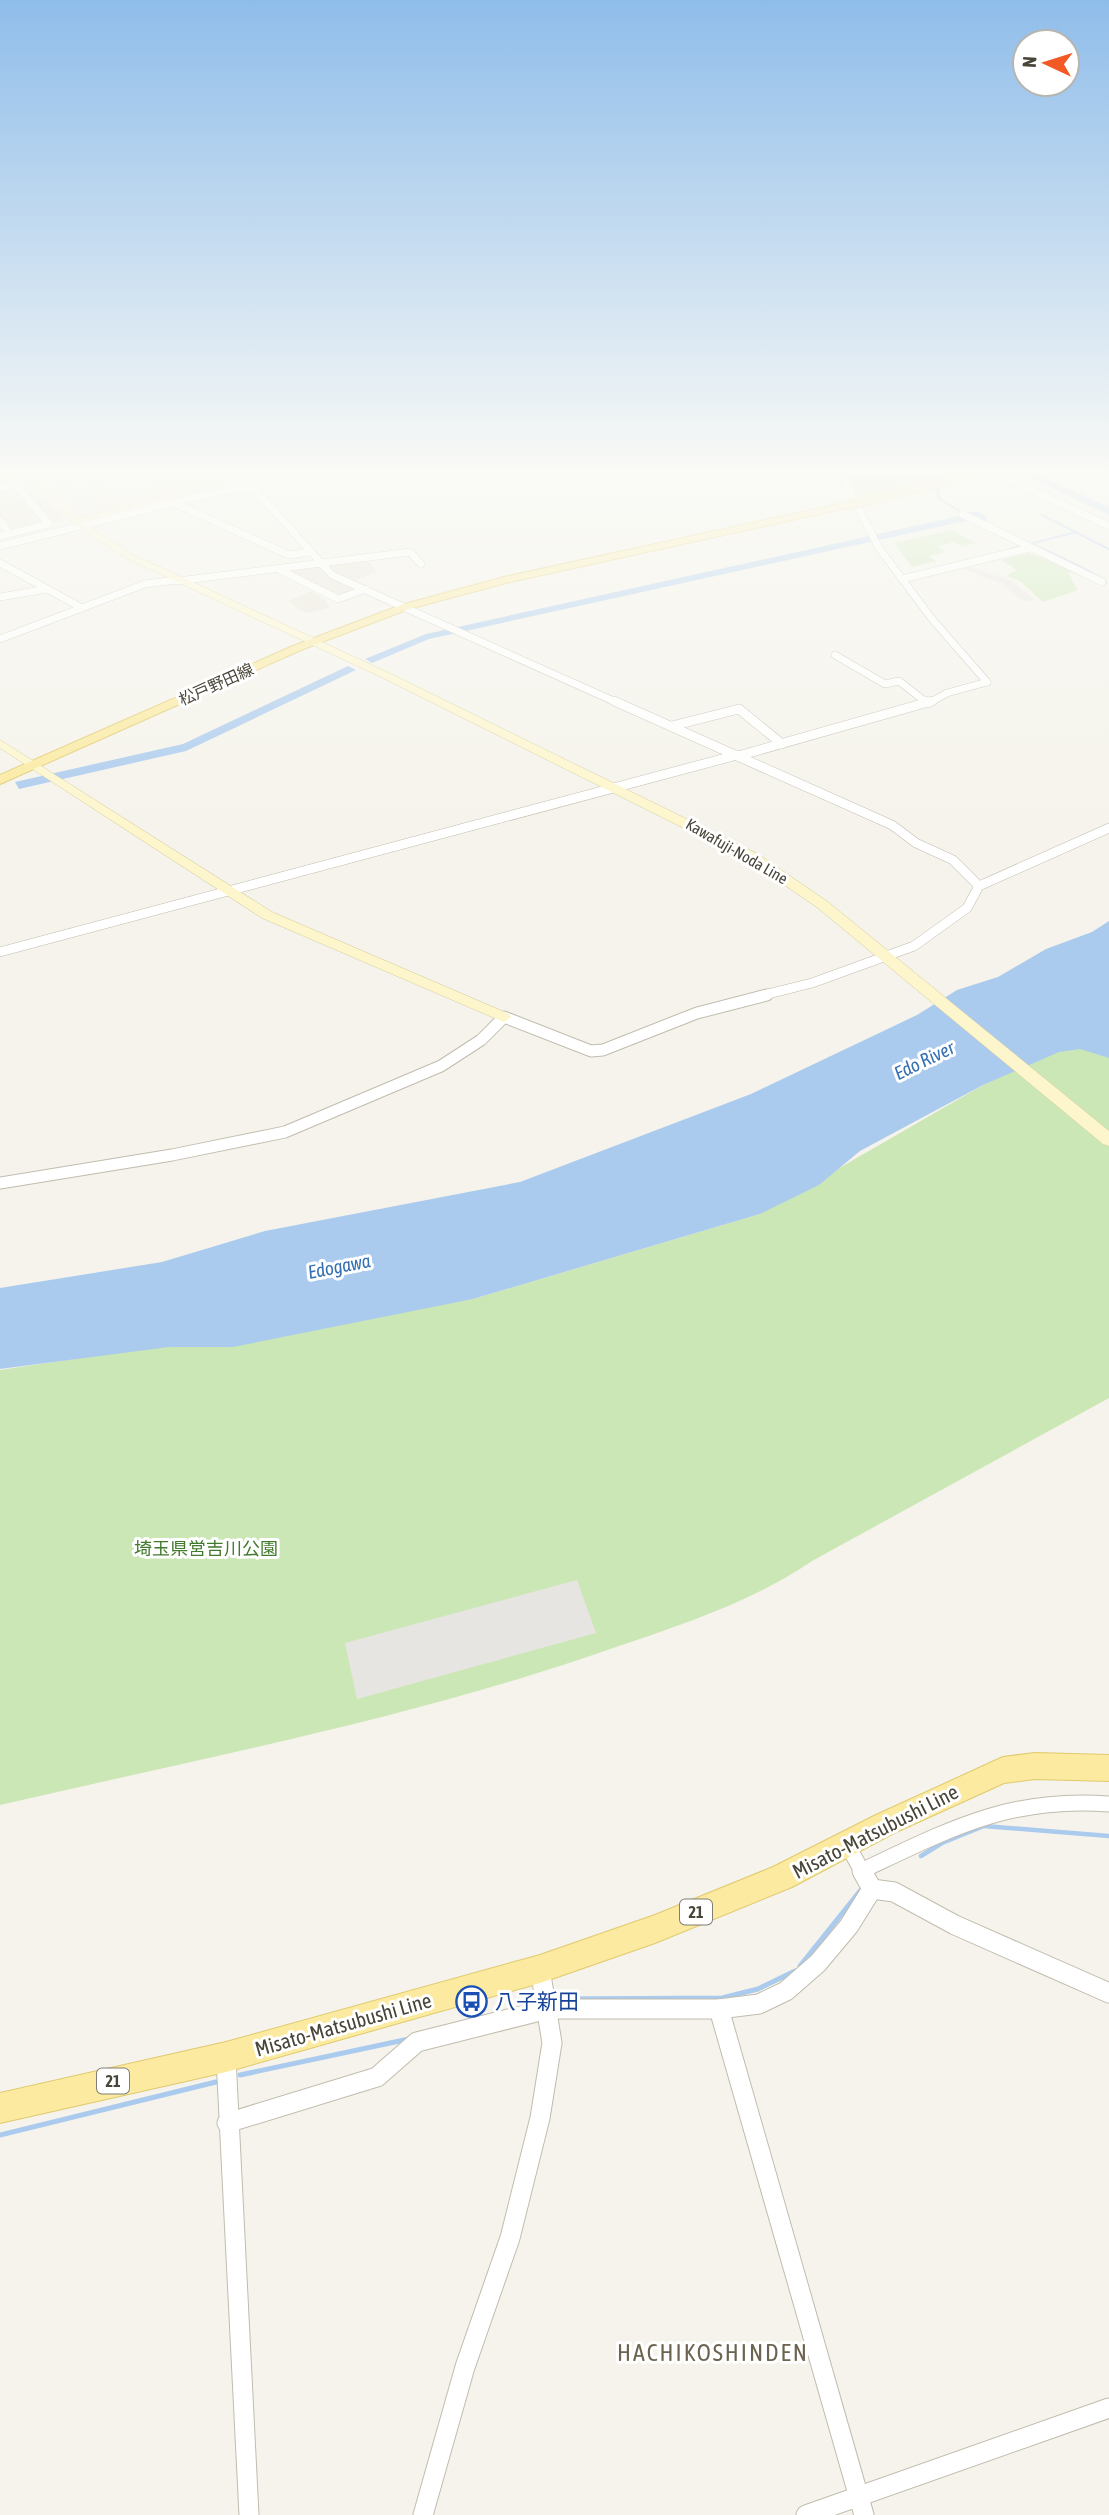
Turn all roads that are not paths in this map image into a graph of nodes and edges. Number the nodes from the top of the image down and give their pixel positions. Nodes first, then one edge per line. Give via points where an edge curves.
1 (27, 592) edge
2 (53, 592) edge
3 (123, 592) edge
4 (203, 592) edge
5 (325, 592) edge
6 (357, 592) edge
7 (373, 592) edge
8 (459, 592) edge
9 (912, 592) edge
10 (0, 597) edge
11 (405, 607) junction
12 (82, 608) junction
13 (0, 639) edge
14 (314, 641) junction
15 (835, 655) dead end
16 (928, 703) junction
17 (672, 726) junction
18 (0, 743) edge
19 (782, 744) junction
20 (738, 756) junction
21 (34, 765) junction
22 (0, 780) edge
23 (616, 788) junction
24 (1109, 828) edge
25 (979, 887) junction
26 (229, 891) junction
27 (0, 952) edge
28 (888, 959) junction
29 (504, 1017) junction
30 (1109, 1140) edge
31 (0, 1183) edge
32 (1109, 1768) edge
33 (1109, 1804) edge
34 (846, 1844) junction
35 (862, 1871) junction
36 (872, 1889) junction
37 (540, 1969) junction
38 (1109, 1993) edge
39 (548, 2009) junction
40 (719, 2009) junction
41 (226, 2057) junction
42 (0, 2108) edge
43 (228, 2123) junction
44 (1109, 2408) edge
45 (861, 2506) edge
46 (249, 2515) edge
47 (424, 2515) edge
48 (806, 2515) edge

1 - 10 street
2 - 12 street
3 - 12 street
4 - 14 street, Kawafuji-Noda Line
5 - 6 street via 338,599
7 - 11 street
8 - 11 main road, 松戸野田線, bridge
9 - 16 street via 987,682 956,689
11 - 14 main road, 松戸野田線
11 - 17 street
12 - 13 street
14 - 21 main road, 松戸野田線
14 - 23 street, Kawafuji-Noda Line
15 - 16 street via 885,684 899,681
16 - 19 street
17 - 19 street via 739,709
17 - 20 street
18 - 21 street
19 - 20 street
20 - 23 street
20 - 25 street via 902,830 916,843 953,860
21 - 22 main road, 松戸野田線
21 - 26 street
23 - 26 street
23 - 28 street, Kawafuji-Noda Line via 737,848 807,893
24 - 25 street
25 - 28 street via 962,912
26 - 27 street
26 - 29 street via 287,925
28 - 29 street via 697,1013 596,1051
28 - 30 street, Kawafuji-Noda Line
29 - 31 street via 481,1040 441,1066 285,1132
32 - 34 main road, Misato-Matsubushi Line / 21 via 1003,1770
33 - 35 street via 1012,1806
34 - 35 street
34 - 37 main road, Misato-Matsubushi Line / 21 via 769,1882 654,1929
35 - 36 street
36 - 38 street via 894,1892 955,1925
36 - 40 street via 818,1963 786,1991 759,2004
37 - 39 street
37 - 41 main road, Misato-Matsubushi Line / 21
39 - 40 street
39 - 43 street via 417,2042 377,2077
39 - 47 street via 550,2055 540,2118 517,2211 465,2367
40 - 45 street
41 - 42 main road, Misato-Matsubushi Line / 21
41 - 43 street
43 - 46 street
44 - 45 street
45 - 48 street

